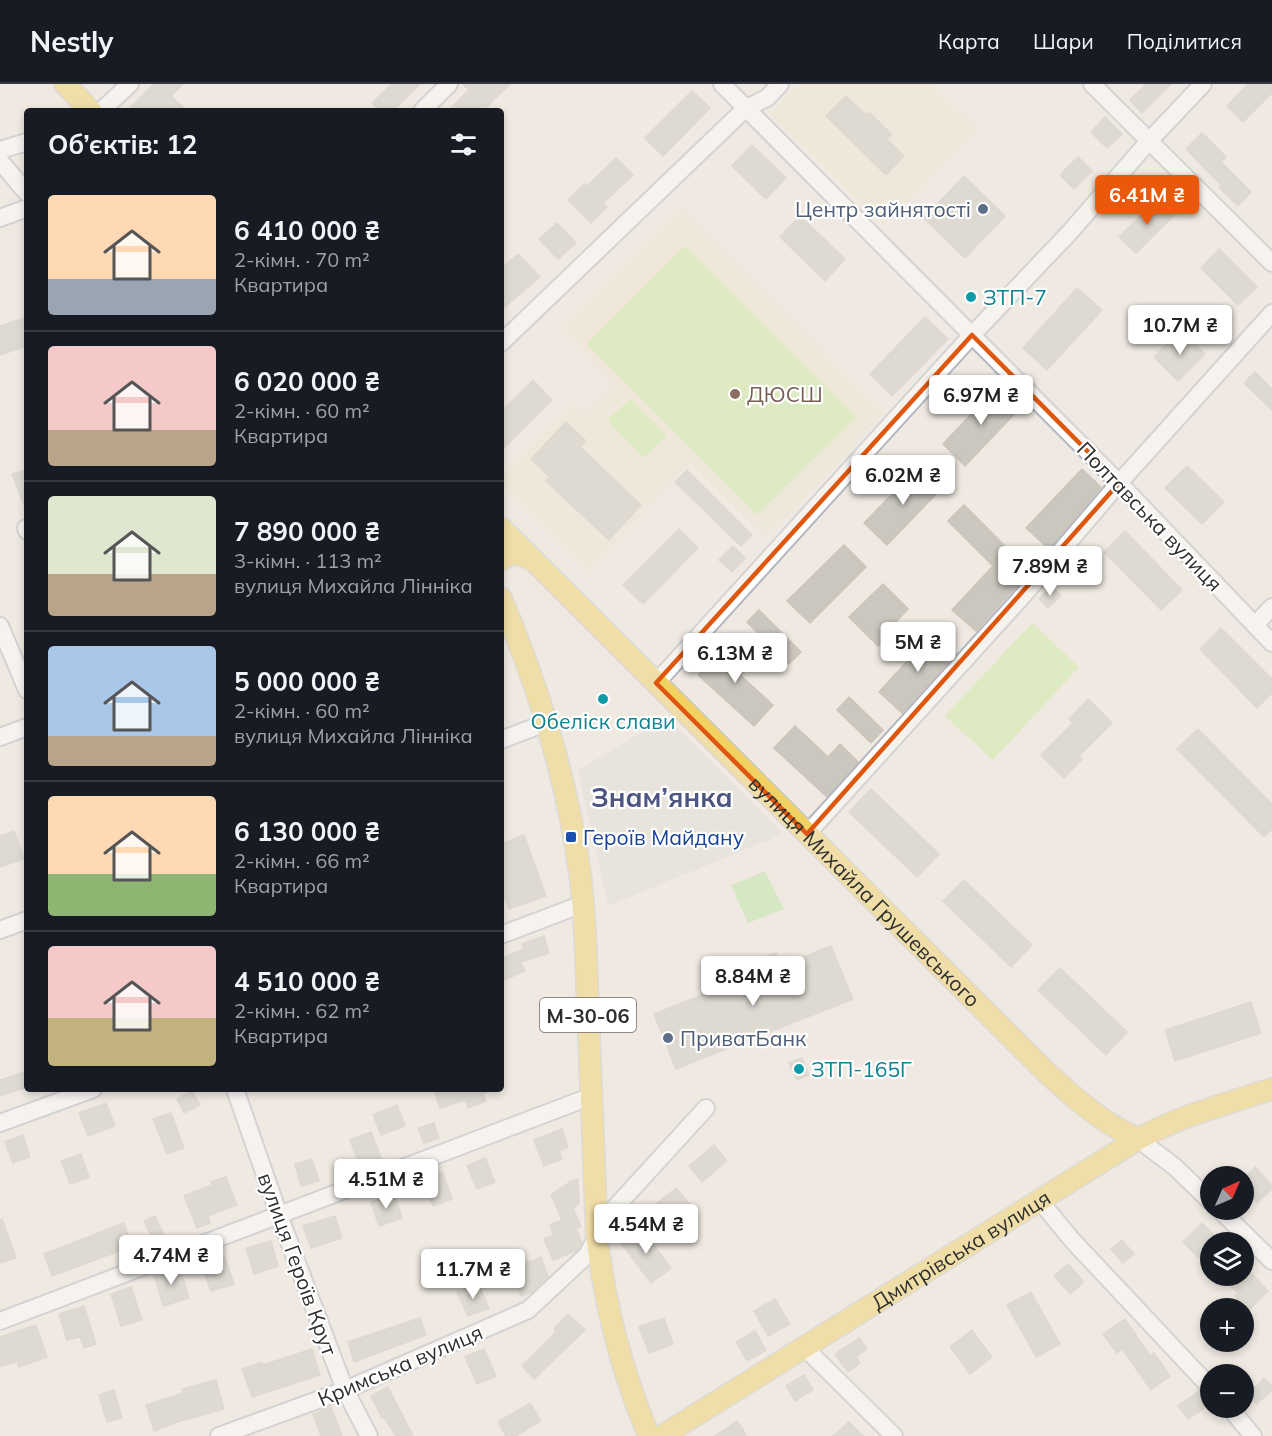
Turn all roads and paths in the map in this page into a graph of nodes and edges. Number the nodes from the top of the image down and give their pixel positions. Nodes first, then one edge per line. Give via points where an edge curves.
1 (64, 84) edge
2 (130, 84) edge
3 (449, 84) edge
4 (722, 84) edge
5 (780, 84) edge
6 (1092, 84) edge
7 (1203, 84) edge
8 (89, 108) edge
9 (104, 108) edge
10 (425, 108) edge
11 (746, 108) junction
12 (1149, 141) junction
13 (24, 143) edge
14 (0, 150) edge
15 (0, 161) edge
16 (24, 189) edge
17 (24, 209) edge
18 (0, 218) edge
19 (1272, 263) edge
20 (1272, 313) edge
21 (972, 335) junction
22 (504, 341) edge
23 (1119, 483) junction
24 (504, 531) edge
25 (504, 558) edge
26 (532, 560) junction
27 (504, 605) edge
28 (1272, 607) edge
29 (1255, 625) junction
30 (0, 626) edge
31 (1272, 643) edge
32 (24, 683) edge
33 (656, 684) junction
34 (548, 722) junction
35 (24, 728) edge
36 (0, 737) edge
37 (504, 739) edge
38 (807, 834) junction
39 (584, 907) junction
40 (24, 921) edge
41 (0, 930) edge
42 (504, 934) edge
43 (1272, 1089) edge
44 (85, 1092) edge
45 (236, 1092) edge
46 (592, 1096) junction
47 (706, 1108) dead end
48 (0, 1123) edge
49 (1138, 1139) junction
50 (1200, 1191) edge
51 (1040, 1201) junction
52 (279, 1215) junction
53 (1230, 1220) edge
54 (597, 1238) junction
55 (1272, 1261) edge
56 (0, 1321) edge
57 (804, 1347) junction
58 (1200, 1376) edge
59 (345, 1390) junction
60 (1238, 1418) edge
61 (219, 1436) edge
62 (369, 1436) edge
63 (649, 1436) edge
64 (662, 1436) edge
65 (894, 1436) edge
66 (1253, 1436) edge

1 - 8 main road
2 - 9 street
3 - 10 street
4 - 11 street, Полтавська вулиця
5 - 11 street via 767,98
6 - 12 street
7 - 12 street
11 - 21 street, Полтавська вулиця
11 - 22 street
12 - 19 street
12 - 21 street
13 - 14 street
15 - 16 street
17 - 18 street
20 - 23 street
21 - 23 street, Полтавська вулиця
21 - 33 street
23 - 29 street, Полтавська вулиця
23 - 38 street
24 - 26 main road, вулиця Михайла Грушевського
25 - 26 main road via 520,554
26 - 33 main road, вулиця Михайла Грушевського
27 - 34 main road, М-30-06
28 - 29 street
29 - 31 street, Полтавська вулиця
30 - 32 street
33 - 38 main road, вулиця Михайла Грушевського
34 - 37 street
34 - 39 main road, М-30-06 via 568,805
35 - 36 street
38 - 49 main road, вулиця Михайла Грушевського via 1047,1073 1091,1112
39 - 42 street
39 - 46 main road, М-30-06
40 - 41 street
43 - 49 main road, Дмитрівська вулиця via 1185,1117
44 - 48 street
45 - 52 street, вулиця Героїв Крут
46 - 52 street
46 - 54 main road, М-30-06
47 - 54 street, Кримська вулиця via 611,1212
49 - 50 street
49 - 51 main road, Дмитрівська вулиця
51 - 57 main road, Дмитрівська вулиця
51 - 58 street
52 - 56 street
52 - 59 street, вулиця Героїв Крут
53 - 55 street
54 - 59 street, Кримська вулиця via 587,1255 528,1310
54 - 63 main road, М-30-06 via 616,1341
57 - 64 main road, Дмитрівська вулиця
57 - 65 street
59 - 61 street, Кримська вулиця
59 - 62 street, вулиця Героїв Крут
60 - 66 street

